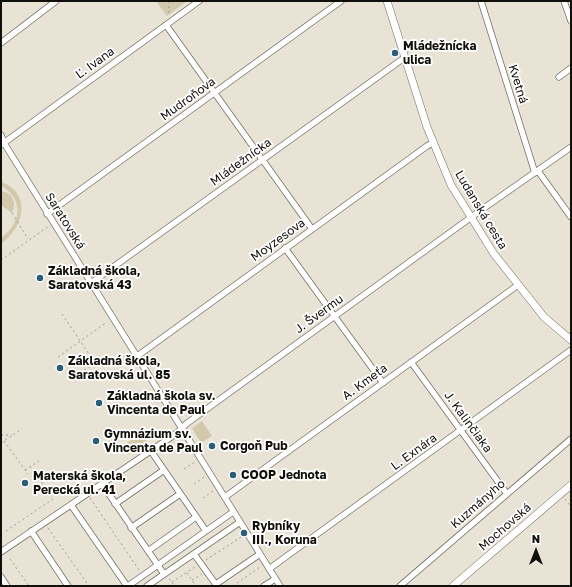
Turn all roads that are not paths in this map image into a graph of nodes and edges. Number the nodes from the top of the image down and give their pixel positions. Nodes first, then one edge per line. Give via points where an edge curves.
1 (56, 1) edge
2 (199, 1) edge
3 (341, 1) edge
4 (387, 1) edge
5 (481, 1) edge
6 (564, 1) edge
7 (571, 21) edge
8 (166, 25) junction
9 (1, 43) edge
10 (404, 58) junction
11 (571, 68) edge
12 (559, 77) dead end
13 (215, 94) junction
14 (1, 135) edge
15 (433, 143) junction
16 (2, 144) edge
17 (571, 147) edge
18 (263, 160) junction
19 (537, 172) junction
20 (47, 214) junction
21 (571, 217) edge
22 (471, 218) junction
23 (312, 229) junction
24 (285, 248) junction
25 (91, 283) junction
26 (518, 285) junction
27 (335, 316) junction
28 (571, 340) edge
29 (571, 350) edge
30 (136, 357) junction
31 (411, 362) junction
32 (383, 383) junction
33 (182, 429) junction
34 (462, 431) junction
35 (571, 439) edge
36 (151, 451) junction
37 (164, 470) junction
38 (102, 484) junction
39 (571, 485) edge
40 (180, 494) junction
41 (507, 494) junction
42 (225, 497) junction
43 (115, 504) junction
44 (71, 505) junction
45 (233, 512) junction
46 (196, 517) junction
47 (240, 522) junction
48 (131, 528) junction
49 (206, 531) junction
50 (31, 532) junction
51 (148, 551) junction
52 (1, 552) edge
53 (194, 554) junction
54 (260, 554) junction
55 (157, 565) junction
56 (269, 570) junction
57 (164, 574) junction
58 (1, 577) edge
59 (275, 579) junction
60 (150, 585) edge
61 (216, 585) edge
62 (7, 586) edge
63 (68, 586) edge
64 (127, 586) edge
65 (264, 586) edge
66 (280, 586) edge
67 (400, 586) edge
68 (453, 586) edge

1 - 9 street
2 - 8 street, Ľ. Ivana
3 - 13 street, Mudroňova
4 - 10 street, Ludanská cesta
5 - 19 street, Kvetná
6 - 7 street
8 - 13 street
8 - 16 street, Ľ. Ivana
10 - 15 street, Ludanská cesta
10 - 18 street, Mládežnícka
11 - 12 street
13 - 18 street
13 - 20 street, Mudroňova
14 - 16 street, Saratovská
15 - 22 street, Ludanská cesta via 451,185
15 - 23 street, Moyzesova
16 - 20 street, Saratovská
17 - 19 street, J. Švermu
18 - 23 street
18 - 25 street, Mládežnícka
19 - 21 street, Kvetná
19 - 22 street, J. Švermu
20 - 25 street, Saratovská
22 - 26 street, Ludanská cesta
22 - 27 street, J. Švermu
23 - 24 street, Moyzesova
24 - 27 street
24 - 30 street, Moyzesova
25 - 30 street, Saratovská
26 - 28 street, Ludanská cesta via 544,316
26 - 31 street, A. Kmeťa
27 - 32 street
27 - 33 street, J. Švermu
29 - 34 street, L. Exnára
30 - 33 street, Saratovská
31 - 32 street, A. Kmeťa
31 - 34 street, J. Kalinčiaka
32 - 42 street, A. Kmeťa
33 - 36 street, J. Švermu
33 - 42 street, Saratovská
34 - 41 street, J. Kalinčiaka
34 - 56 street, L. Exnára
35 - 41 street, Kuzmányho
36 - 37 street
36 - 38 street, J. Švermu
37 - 40 street
37 - 43 street
38 - 43 street
38 - 44 street, J. Švermu
39 - 68 street, Mochovská
40 - 46 street
40 - 48 street
41 - 67 street, Kuzmányho
42 - 45 street, Saratovská
43 - 48 street
44 - 50 street, J. Švermu
44 - 64 street
45 - 47 street, Saratovská
45 - 49 street
46 - 49 street
46 - 51 street
47 - 53 street
47 - 54 street, Saratovská
48 - 51 street
49 - 55 street
50 - 52 street, J. Švermu
50 - 63 street
51 - 55 street
53 - 57 street
53 - 61 street
54 - 56 street, Saratovská
54 - 61 street
55 - 57 street
55 - 64 street
56 - 59 street, Saratovská
57 - 60 street
58 - 62 street
59 - 65 street
59 - 66 street, Saratovská

